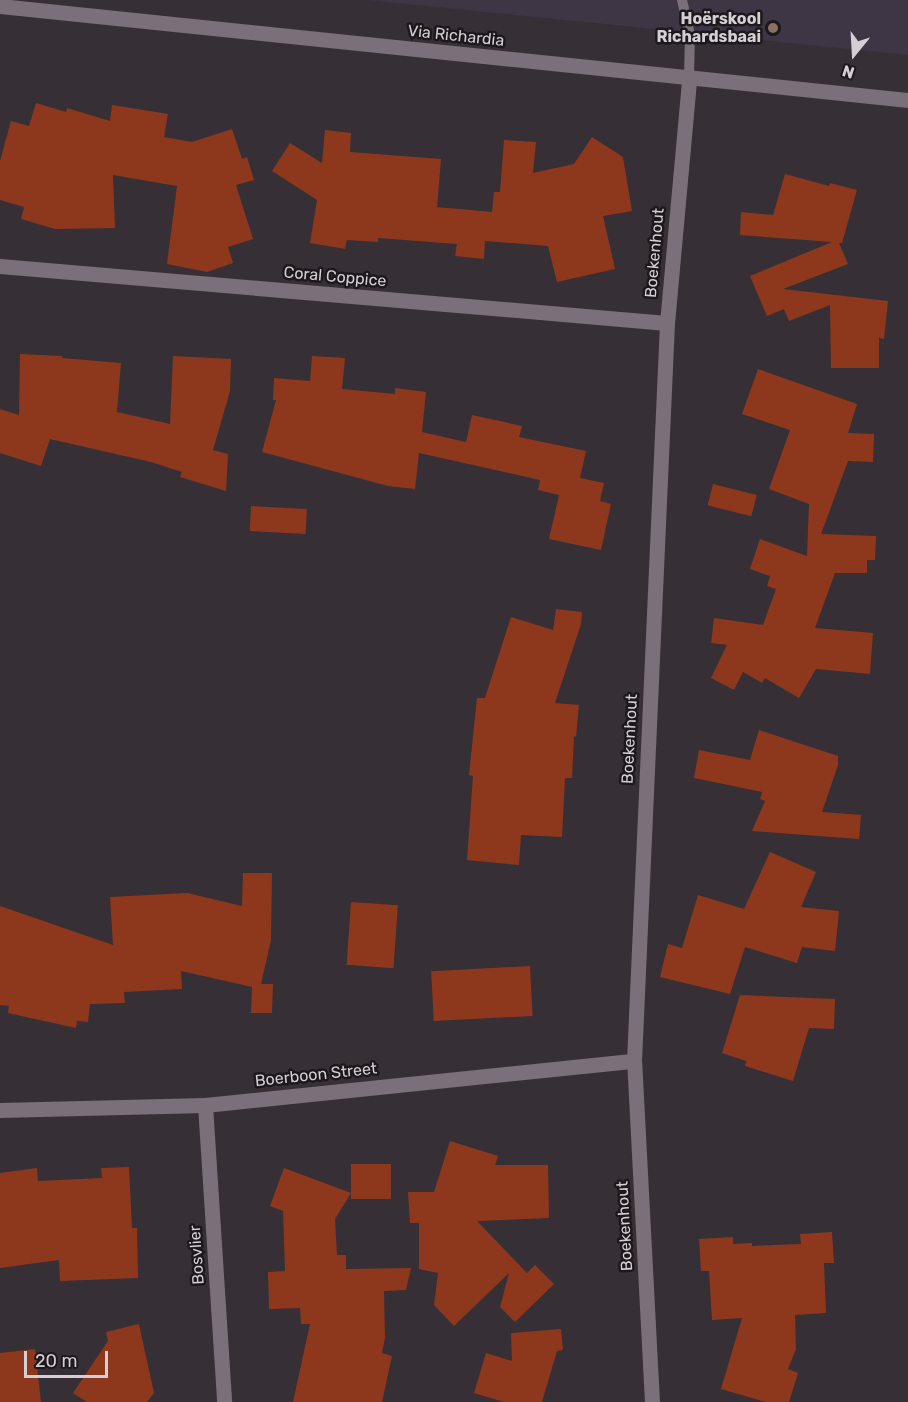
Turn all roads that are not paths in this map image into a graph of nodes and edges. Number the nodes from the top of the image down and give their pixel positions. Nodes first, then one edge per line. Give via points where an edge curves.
1 (682, 0) edge
2 (21, 4) edge
3 (0, 6) edge
4 (689, 79) junction
5 (908, 100) edge
6 (0, 266) edge
7 (667, 323) junction
8 (634, 1061) junction
9 (205, 1105) junction
10 (0, 1110) edge
11 (224, 1402) edge
12 (652, 1402) edge

1 - 4 lane via 690,34
2 - 3 street, Via Richardia
2 - 4 street, Via Richardia
4 - 5 street, Via Richardia
4 - 7 street, Boekenhout
6 - 7 street, Coral Coppice
7 - 8 street, Boekenhout
8 - 9 street, Boerboon Street
8 - 12 street, Boekenhout
9 - 10 street, Boerboon Street
9 - 11 street, Bosvlier

